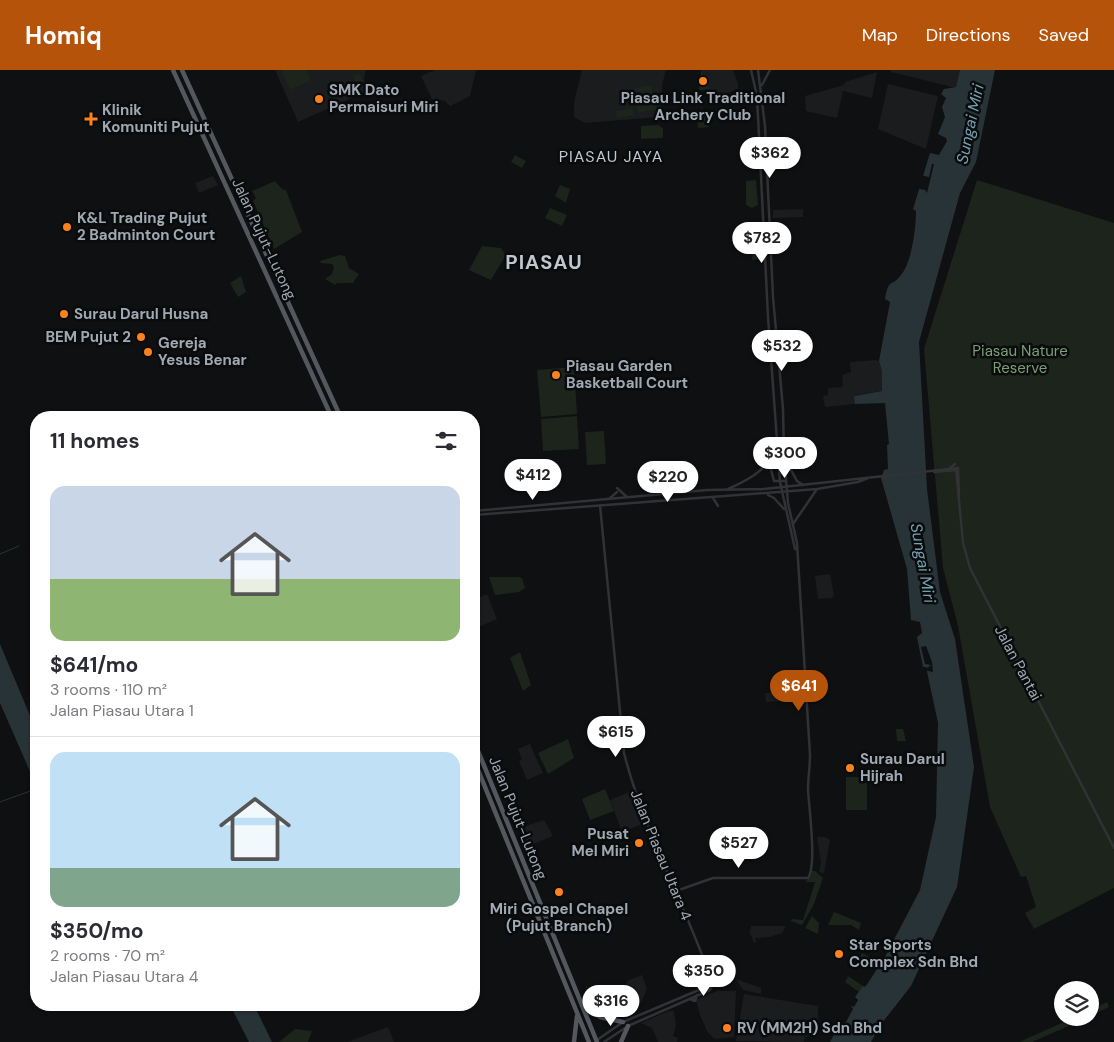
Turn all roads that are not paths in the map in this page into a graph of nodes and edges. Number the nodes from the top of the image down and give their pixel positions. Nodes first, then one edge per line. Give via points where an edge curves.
1 (173, 70) edge
2 (182, 70) edge
3 (752, 70) edge
4 (758, 70) edge
5 (770, 70) edge
6 (754, 79) junction
7 (761, 87) junction
8 (779, 373) junction
9 (774, 382) junction
10 (329, 411) edge
11 (338, 411) edge
12 (776, 432) junction
13 (784, 458) junction
14 (768, 460) junction
15 (955, 464) dead end
16 (949, 470) junction
17 (957, 470) junction
18 (870, 477) junction
19 (957, 478) junction
20 (786, 481) junction
21 (780, 482) junction
22 (803, 485) junction
23 (786, 486) junction
24 (781, 487) junction
25 (617, 488) dead end
26 (817, 489) junction
27 (707, 490) junction
28 (727, 490) junction
29 (618, 492) dead end
30 (782, 492) junction
31 (787, 492) junction
32 (763, 494) junction
33 (726, 496) junction
34 (959, 496) junction
35 (711, 497) junction
36 (628, 498) junction
37 (618, 499) junction
38 (690, 499) junction
39 (596, 500) junction
40 (608, 500) junction
41 (622, 503) junction
42 (610, 504) junction
43 (600, 505) junction
44 (594, 506) junction
45 (523, 507) junction
46 (480, 511) edge
47 (523, 511) junction
48 (786, 512) junction
49 (601, 514) junction
50 (480, 515) edge
51 (793, 524) junction
52 (796, 550) junction
53 (480, 757) edge
54 (480, 775) edge
55 (1114, 848) edge
56 (676, 891) junction
57 (712, 984) junction
58 (698, 994) junction
59 (688, 995) junction
60 (693, 996) junction
61 (687, 999) junction
62 (580, 1000) junction
63 (577, 1013) junction
64 (625, 1024) junction
65 (597, 1041) edge
66 (574, 1042) edge
67 (589, 1042) edge
68 (604, 1042) edge
69 (621, 1042) edge

1 - 10 highway, Jalan Pujut-Lutong
2 - 11 highway, Jalan Pujut-Lutong
3 - 6 street
4 - 6 street
4 - 7 street
5 - 7 street
6 - 9 street
7 - 8 street
8 - 9 street
8 - 13 street
9 - 12 street
12 - 14 street
12 - 21 street
13 - 20 street
13 - 22 street via 797,481
14 - 21 street via 773,479
14 - 28 street via 762,471
15 - 16 street
16 - 17 street
16 - 18 street
16 - 19 street
17 - 19 street, Jalan Pantai
17 - 34 street
18 - 22 street
18 - 26 street
19 - 34 street, Jalan Pantai
20 - 21 street
20 - 23 street
21 - 24 street
22 - 23 street
23 - 24 street
23 - 31 street
24 - 28 street
24 - 30 street
25 - 36 street
26 - 31 street
26 - 51 street
27 - 28 street
27 - 36 street
27 - 38 street via 711,495
29 - 40 street
30 - 31 street
30 - 32 street
30 - 48 street
31 - 51 street
32 - 33 street
32 - 48 street via 774,498
33 - 35 street
33 - 35 street via 718,504
34 - 55 street, Jalan Pantai via 966,556 978,588
35 - 38 street
36 - 37 street
37 - 40 street
37 - 41 street
38 - 41 street
39 - 40 street
39 - 43 street
39 - 45 street
41 - 42 street
42 - 43 street
42 - 49 street
43 - 44 street
43 - 49 street, Jalan Piasau Utara 4
44 - 47 street
44 - 49 street
45 - 46 street
45 - 47 street
47 - 50 street
48 - 52 street
49 - 56 street, Jalan Piasau Utara 4 via 622,746 634,792
51 - 52 street
52 - 56 street via 810,755 811,873 808,878 713,878
53 - 62 highway, Jalan Pujut-Lutong
54 - 63 highway, Jalan Pujut-Lutong
56 - 57 street, Jalan Piasau Utara 4
57 - 58 street via 710,990
57 - 59 street
58 - 60 street
58 - 61 street via 695,1001
59 - 60 street
59 - 64 street
60 - 61 street
61 - 64 street
62 - 64 highway via 600,1017
62 - 65 highway, Jalan Pujut-Lutong
63 - 66 highway
63 - 67 highway, Jalan Pujut-Lutong
64 - 65 street
64 - 68 street
64 - 69 highway

